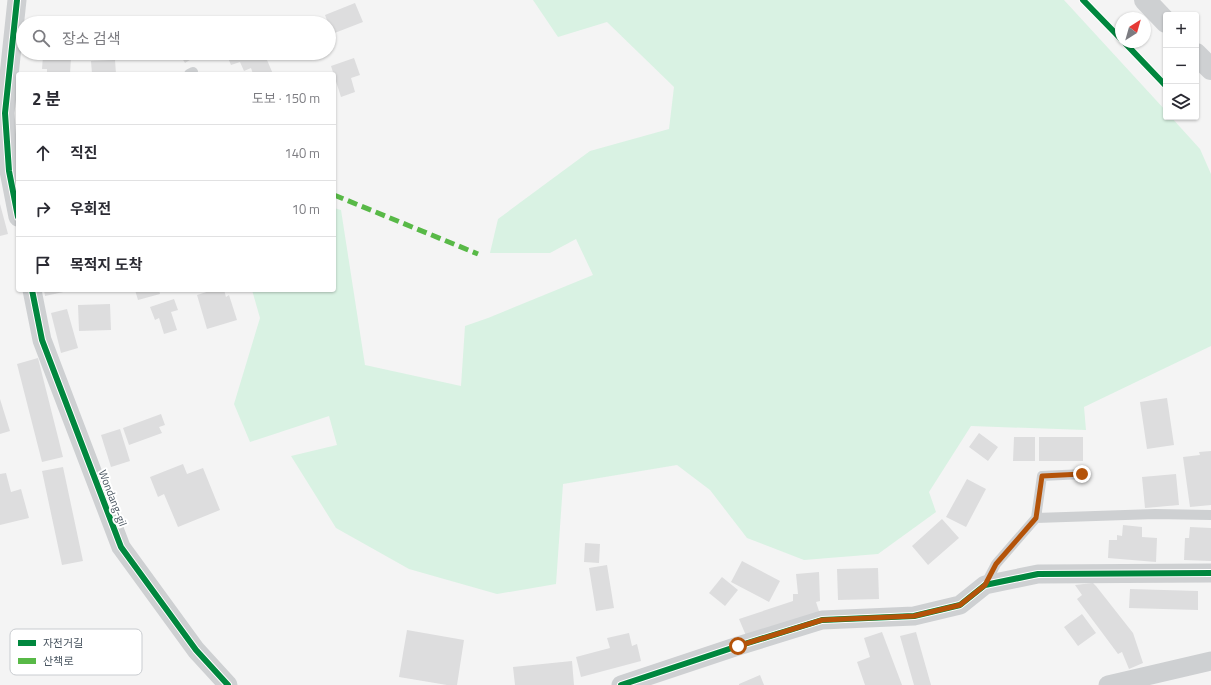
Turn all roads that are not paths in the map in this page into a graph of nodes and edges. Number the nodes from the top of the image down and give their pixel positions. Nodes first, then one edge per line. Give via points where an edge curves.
1 (17, 0) edge
2 (1145, 0) edge
3 (1163, 19) edge
4 (1199, 57) edge
5 (1211, 69) edge
6 (13, 160) edge
7 (16, 207) edge
8 (32, 292) edge
9 (1082, 474) dead end
10 (1211, 515) edge
11 (1036, 518) junction
12 (1211, 572) edge
13 (985, 585) junction
14 (1211, 661) edge
15 (228, 685) edge
16 (621, 685) edge
17 (1108, 685) edge

1 - 6 street via 5,113
2 - 3 street
4 - 5 street
6 - 7 street via 9,171
8 - 15 street, Wondang-gil via 42,340 121,547 196,650
9 - 11 lane via 1042,476
10 - 11 lane
11 - 13 lane via 996,564
12 - 13 street via 1038,574
13 - 16 street via 960,605 914,616 822,620
14 - 17 street

